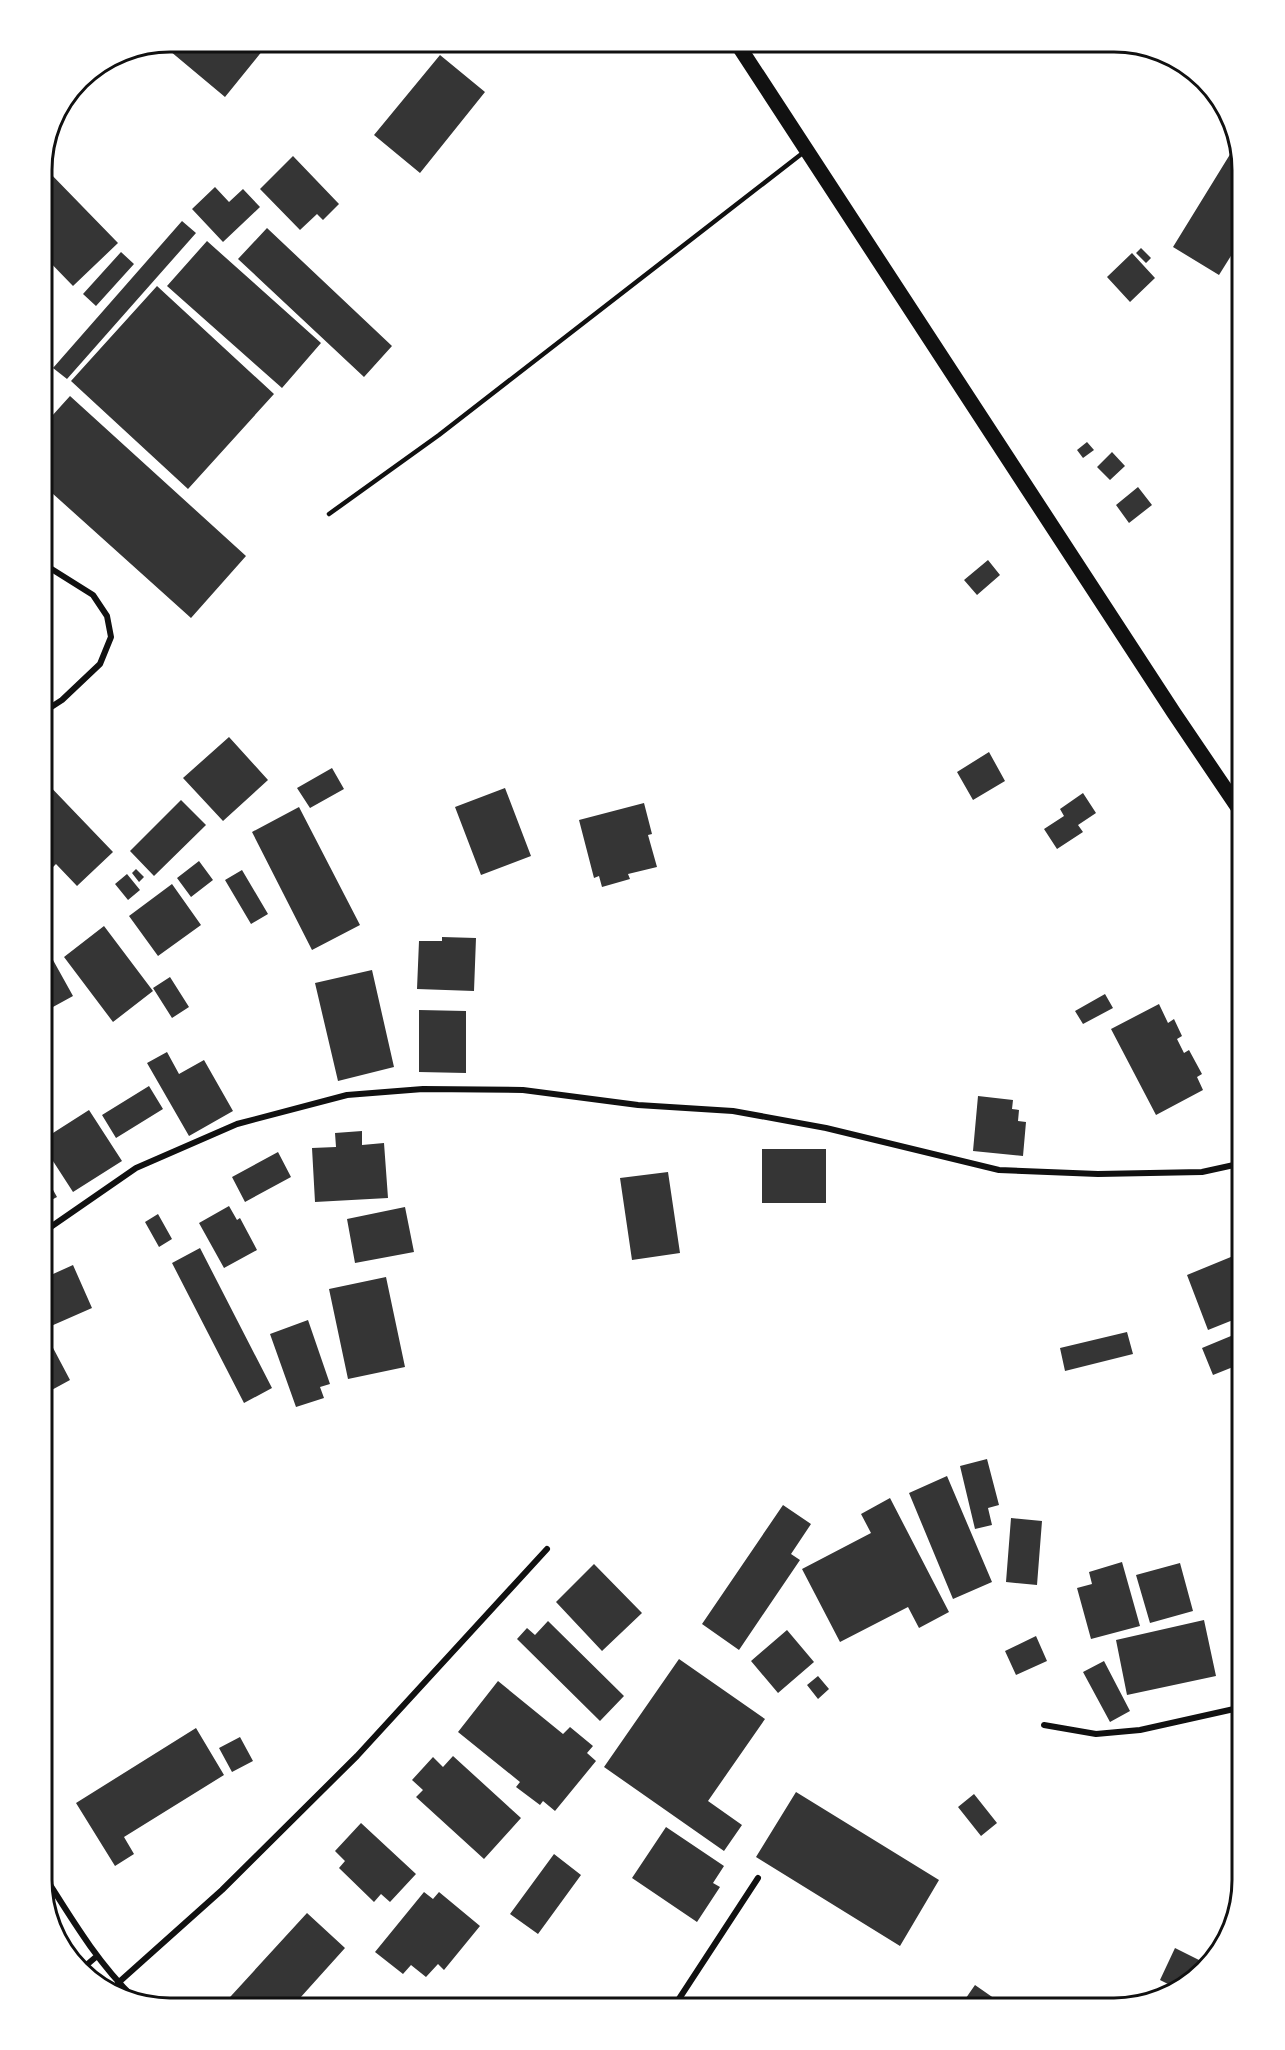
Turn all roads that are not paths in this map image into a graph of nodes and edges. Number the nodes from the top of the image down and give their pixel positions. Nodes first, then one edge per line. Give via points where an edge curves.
1 (743, 53) edge
2 (806, 150) junction
3 (329, 514) dead end
4 (53, 570) edge
5 (53, 706) edge
6 (1232, 799) edge
7 (1232, 1165) edge
8 (52, 1226) edge
9 (547, 1548) dead end
10 (1232, 1709) edge
11 (1044, 1725) dead end
12 (758, 1878) dead end
13 (53, 1889) edge
14 (97, 1956) junction
15 (88, 1963) edge
16 (118, 1983) junction
17 (122, 1986) edge
18 (680, 1998) edge

1 - 2 main road
2 - 3 lane via 439,435
2 - 6 main road
4 - 5 street via 93,595 107,616 111,637 100,664
7 - 8 street via 1202,1172 1098,1174 999,1170 826,1128 733,1111 638,1105 523,1090 423,1089 347,1095 237,1124 136,1168
9 - 16 street via 357,1756 222,1890
10 - 11 street via 1140,1730 1096,1734
12 - 18 street
13 - 14 street
14 - 15 street
14 - 16 street
16 - 17 street

